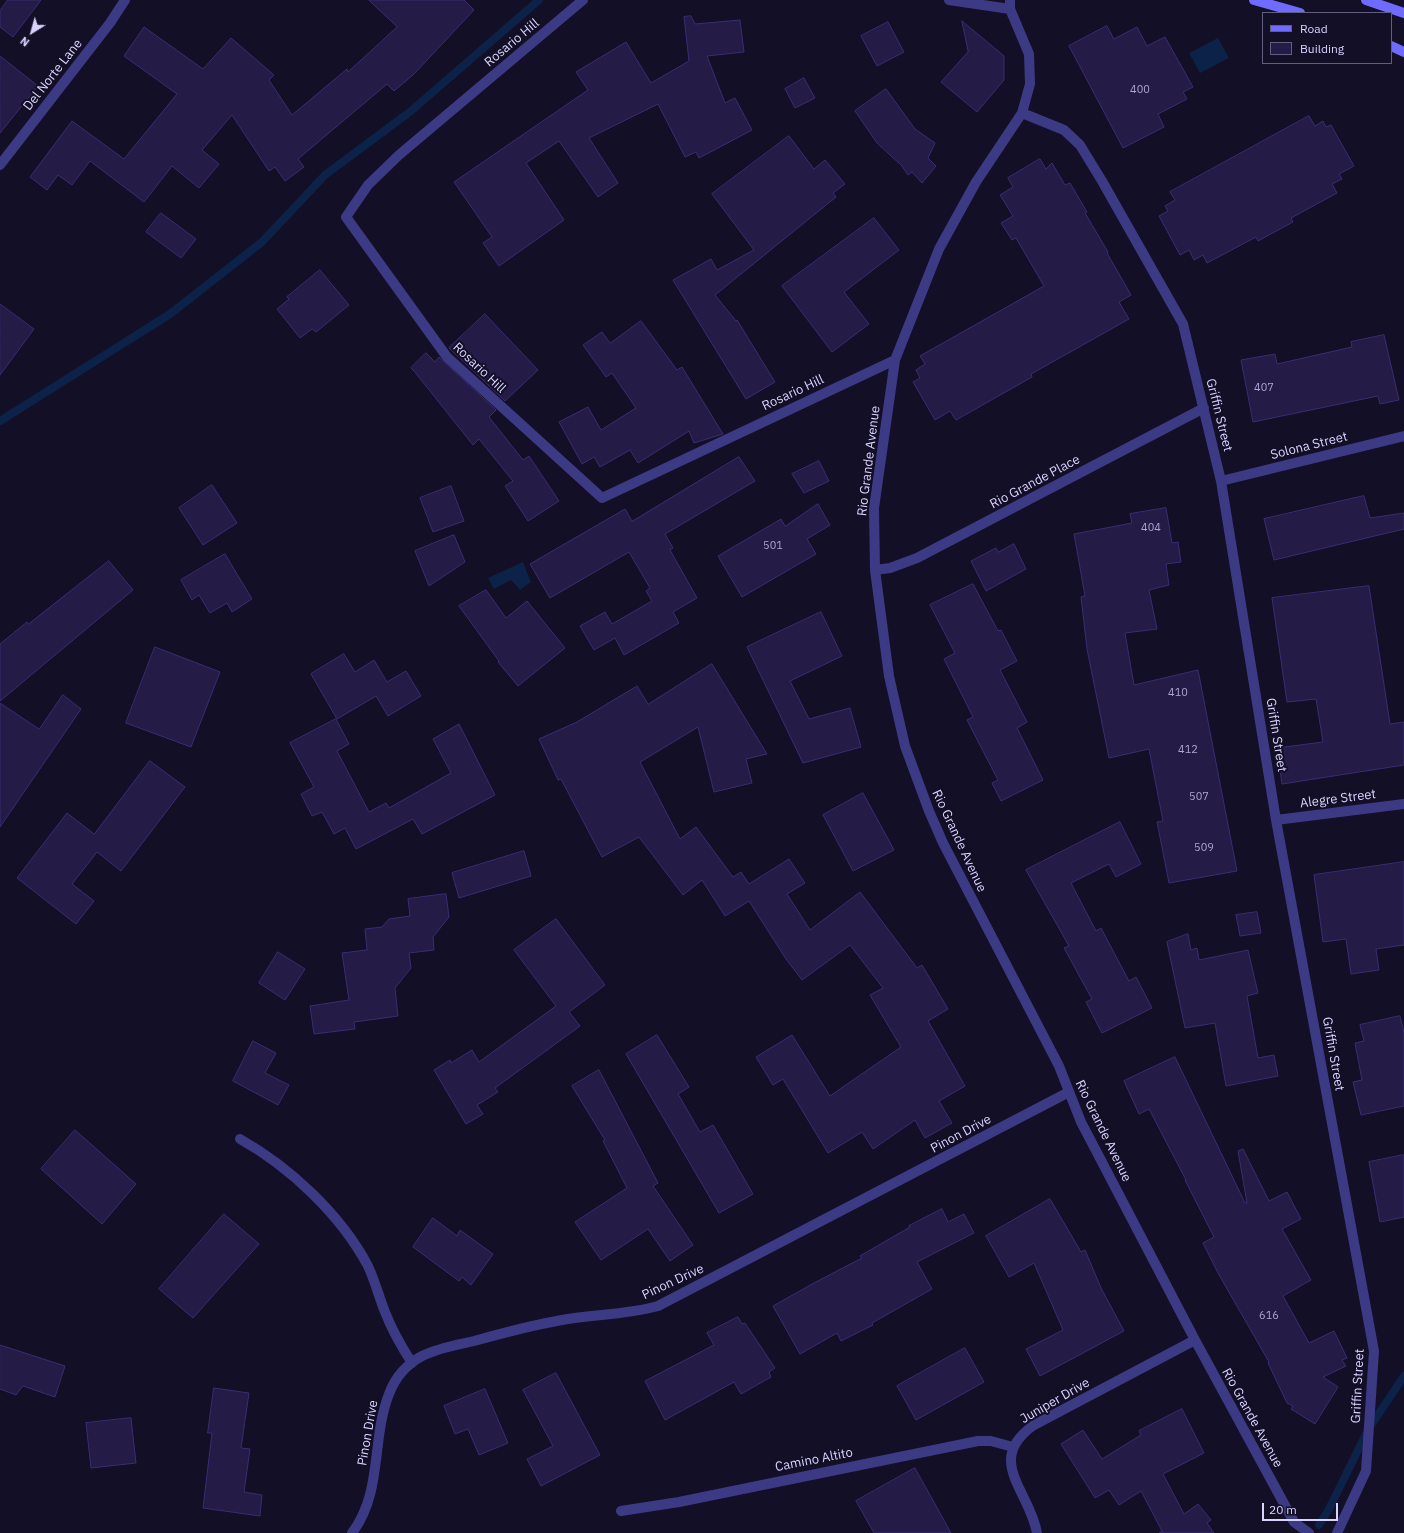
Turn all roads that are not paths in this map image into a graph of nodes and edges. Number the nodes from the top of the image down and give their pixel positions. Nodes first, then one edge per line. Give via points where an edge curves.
1 (126, 0) edge
2 (583, 0) edge
3 (949, 0) edge
4 (1254, 0) edge
5 (1366, 0) edge
6 (1010, 4) edge
7 (1296, 12) edge
8 (1404, 13) edge
9 (1392, 46) edge
10 (1404, 52) edge
11 (1022, 113) junction
12 (0, 165) edge
13 (895, 360) junction
14 (1204, 408) junction
15 (1404, 436) edge
16 (1221, 481) junction
17 (875, 570) junction
18 (1404, 804) edge
19 (1276, 820) junction
20 (1069, 1092) junction
21 (240, 1139) dead end
22 (1195, 1340) junction
23 (412, 1363) junction
24 (1013, 1447) junction
25 (620, 1511) dead end
26 (352, 1533) edge
27 (1037, 1533) edge
28 (1309, 1533) edge
29 (1336, 1533) edge

1 - 12 street, Del Norte Lane
2 - 13 street, Rosario Hill via 399,155 368,185 346,217 447,357 602,498
3 - 6 street
4 - 7 main road
5 - 8 main road
6 - 11 street via 1029,54 1030,84
9 - 10 main road
11 - 13 street, Rio Grande Avenue via 976,182 939,249
11 - 14 street, Griffin Street via 1064,130 1080,144 1183,324
13 - 17 street, Rio Grande Avenue via 874,508
14 - 16 street, Griffin Street
14 - 17 street, Rio Grande Place via 917,558 890,568
15 - 16 street, Solona Street
16 - 19 street, Griffin Street
17 - 20 street, Rio Grande Avenue via 889,676 905,746 916,778 943,844 1059,1066
18 - 19 street, Alegre Street
19 - 29 street, Griffin Street via 1374,1351 1366,1471
20 - 22 street, Rio Grande Avenue via 1081,1122
20 - 23 street, Pinon Drive via 658,1306 542,1324 432,1352
21 - 23 street via 263,1153 294,1178 339,1224 367,1265 392,1329
22 - 24 street, Juniper Drive via 1034,1425 1018,1438
22 - 28 street, Rio Grande Avenue via 1294,1522
23 - 26 street, Pinon Drive via 395,1381 389,1394 370,1498
24 - 25 street, Camino Altito via 991,1441 978,1441 679,1502
24 - 27 street via 1011,1466 1032,1513

